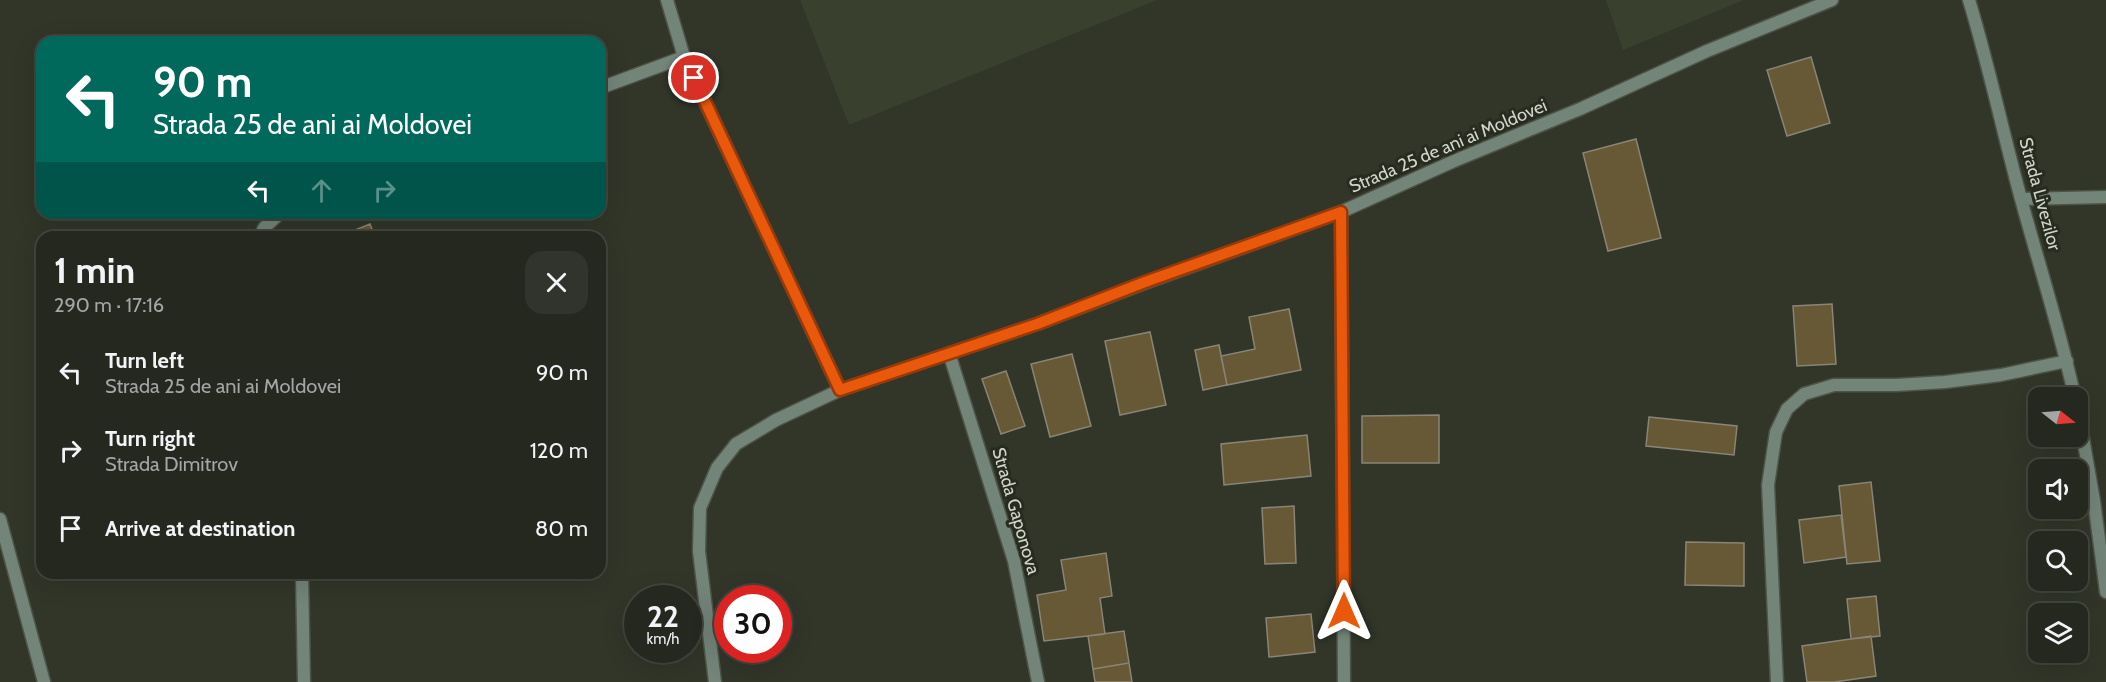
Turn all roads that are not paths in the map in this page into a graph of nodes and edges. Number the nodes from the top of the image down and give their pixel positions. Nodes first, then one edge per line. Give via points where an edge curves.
1 (667, 0) edge
2 (1832, 0) edge
3 (1969, 0) edge
4 (684, 57) junction
5 (606, 86) edge
6 (2106, 197) edge
7 (2021, 199) junction
8 (1341, 212) junction
9 (274, 219) edge
10 (263, 231) edge
11 (949, 353) junction
12 (2067, 361) junction
13 (2073, 387) edge
14 (840, 390) junction
15 (2085, 447) edge
16 (0, 519) edge
17 (302, 579) edge
18 (2106, 592) edge
19 (44, 682) edge
20 (304, 682) edge
21 (715, 682) edge
22 (1038, 682) edge
23 (1344, 682) edge
24 (1777, 682) edge

1 - 4 street
2 - 8 street, Strada 25 de ani ai Moldovei
3 - 7 street, Strada Livezilor
4 - 5 street
4 - 14 street
6 - 7 street
7 - 12 street, Strada Livezilor
8 - 11 street, Strada 25 de ani ai Moldovei
8 - 23 street
9 - 10 street
11 - 14 street, Strada 25 de ani ai Moldovei
11 - 22 street, Strada Gaponova via 1014,561
12 - 13 street, Strada Livezilor
12 - 24 street via 1945,382 1834,385 1804,394 1787,410 1776,432 1768,484
14 - 21 street, Strada 25 de ani ai Moldovei via 736,444 717,468 700,508 699,552
15 - 18 street
16 - 19 street
17 - 20 street

